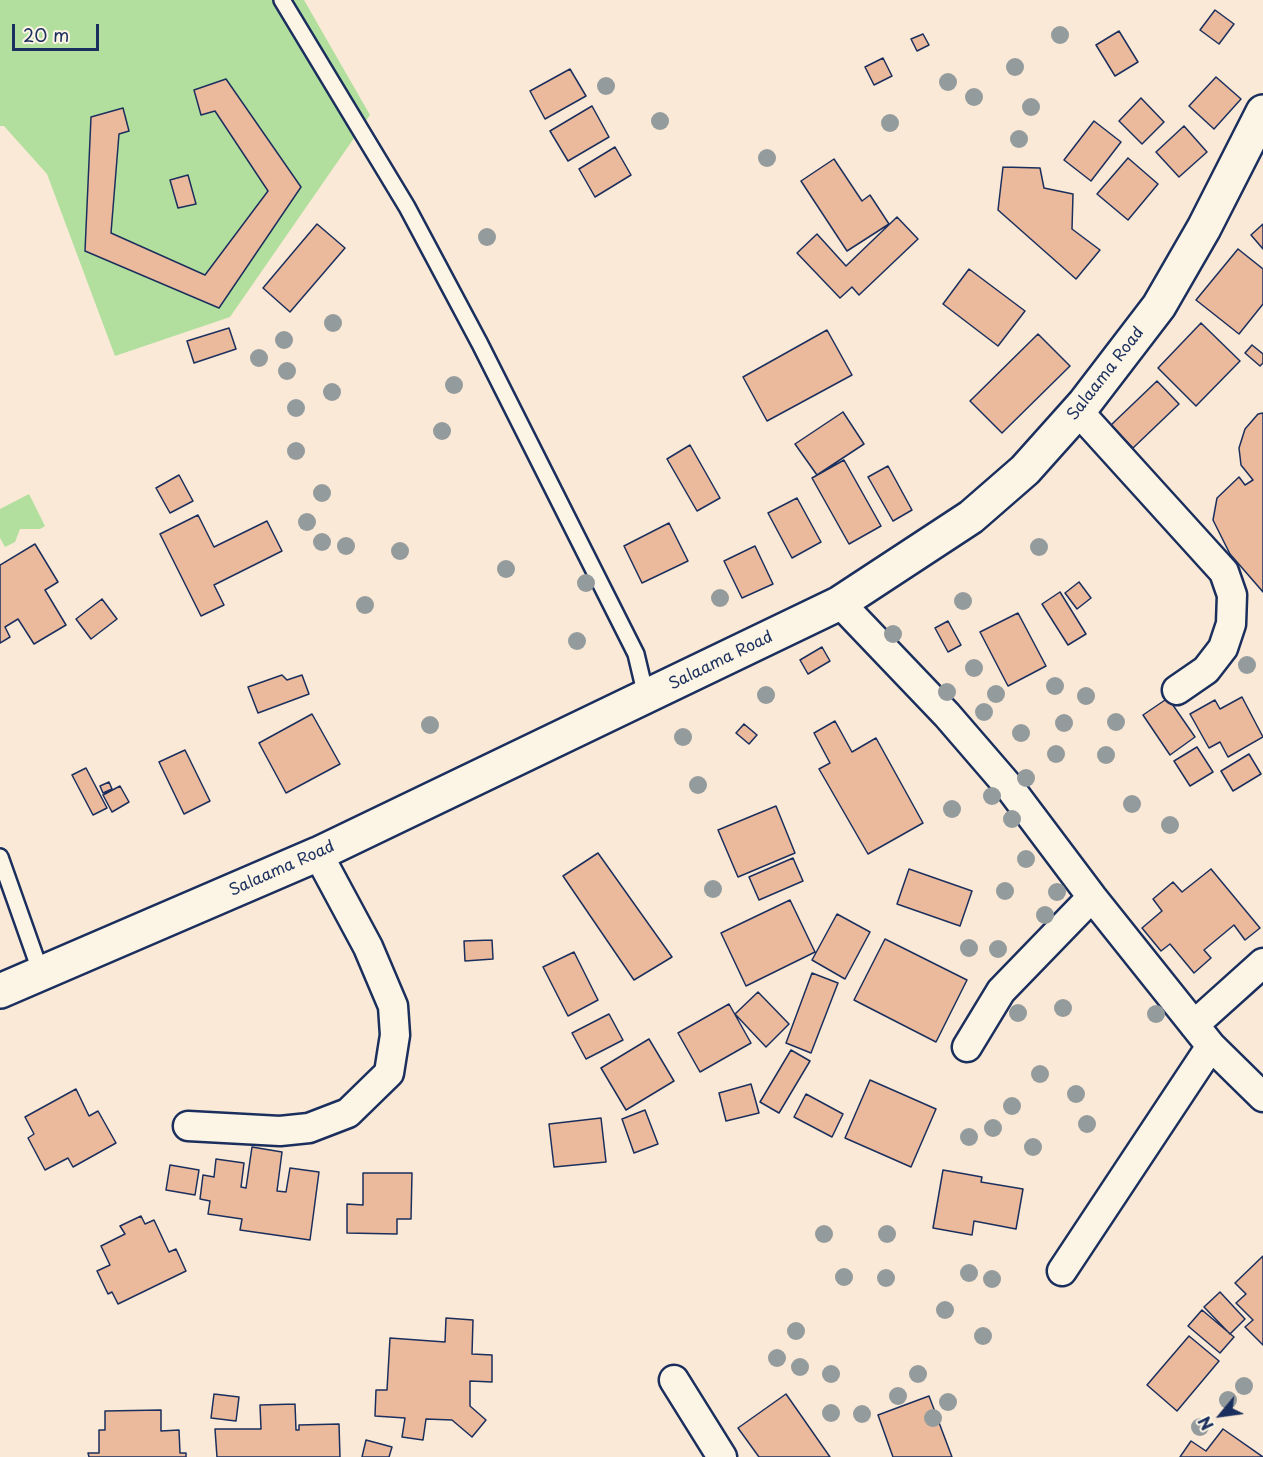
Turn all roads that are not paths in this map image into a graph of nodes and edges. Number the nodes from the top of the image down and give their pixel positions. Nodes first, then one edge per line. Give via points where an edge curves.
1 (282, 0) edge
2 (1262, 117) edge
3 (1078, 411) junction
4 (840, 603) junction
5 (1177, 690) dead end
6 (646, 696) junction
7 (318, 854) junction
8 (0, 857) edge
9 (1092, 897) junction
10 (1263, 963) edge
11 (41, 973) junction
12 (0, 991) edge
13 (1202, 1035) junction
14 (967, 1047) dead end
15 (1263, 1097) edge
16 (188, 1126) dead end
17 (1062, 1271) dead end
18 (674, 1380) dead end
19 (722, 1457) edge

1 - 6 lane via 407,207 480,344 636,654
2 - 3 street, Salaama Road via 1159,306
3 - 4 street, Salaama Road via 1025,470 971,517
3 - 5 street via 1224,572 1232,596 1231,624 1223,648 1206,670
4 - 6 street, Salaama Road
4 - 9 street via 1002,779
6 - 7 street, Salaama Road
7 - 11 street, Salaama Road
7 - 16 street via 368,947 393,1006 395,1035 389,1072 348,1113 309,1128 280,1131
8 - 11 lane
9 - 13 street
9 - 14 street via 1001,992
10 - 13 street
11 - 12 street, Salaama Road
13 - 15 street
13 - 17 street
18 - 19 street

